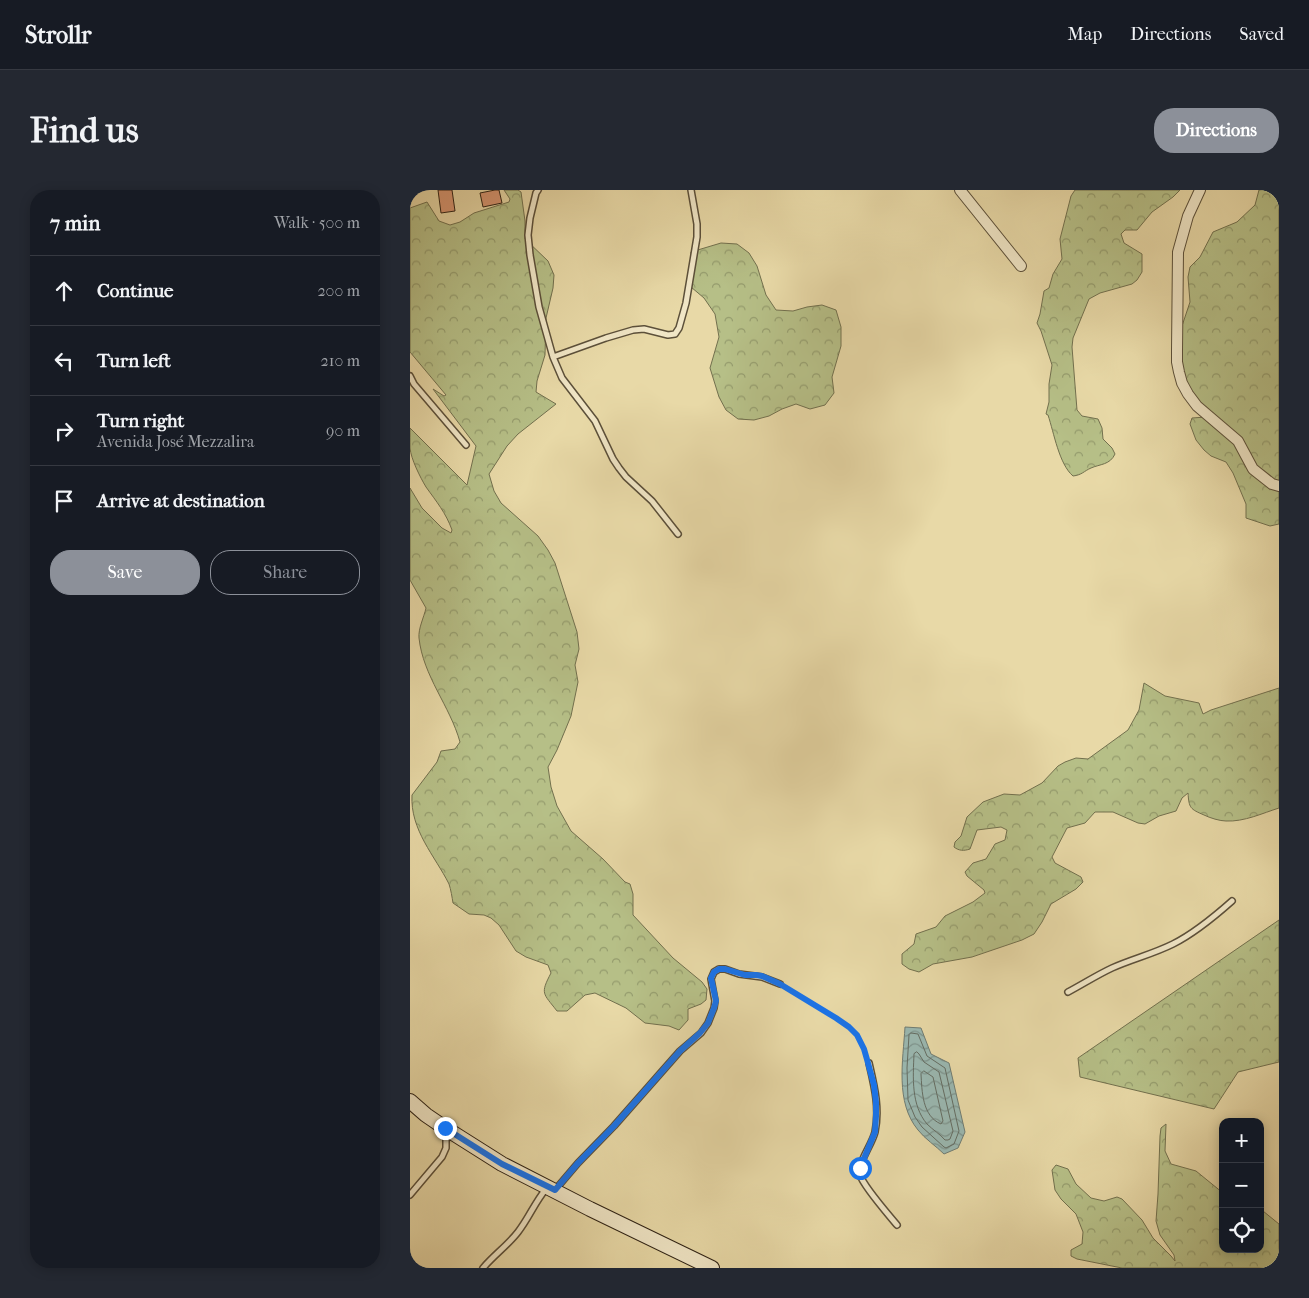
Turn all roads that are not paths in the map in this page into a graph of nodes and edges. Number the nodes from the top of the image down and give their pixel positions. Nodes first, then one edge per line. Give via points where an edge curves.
1 (538, 190) edge
2 (691, 190) edge
3 (960, 190) edge
4 (1200, 190) edge
5 (1021, 266) dead end
6 (553, 357) junction
7 (410, 376) edge
8 (466, 445) dead end
9 (1279, 486) edge
10 (678, 534) dead end
11 (1232, 901) dead end
12 (780, 984) road end
13 (1068, 992) dead end
14 (868, 1063) road end
15 (410, 1101) edge
16 (445, 1128) junction
17 (551, 1188) junction
18 (410, 1194) edge
19 (897, 1225) dead end
20 (483, 1268) edge
21 (712, 1268) edge

1 - 6 lane via 528,235 539,307
2 - 6 lane via 697,237 686,303 675,334 633,330
3 - 5 street
4 - 9 street via 1188,216 1178,252 1179,372 1197,406 1238,441 1253,469
6 - 10 lane via 562,378 595,421 619,468 652,501
7 - 8 lane
11 - 13 lane via 1174,944 1114,967
12 - 17 lane via 762,976 725,969 714,972 711,978 716,1001 708,1023 614,1126
14 - 19 lane via 876,1102 875,1132 860,1173
15 - 16 main road
16 - 17 main road via 502,1164
16 - 18 lane via 446,1148 442,1156
17 - 20 lane via 533,1207 509,1243
17 - 21 main road

